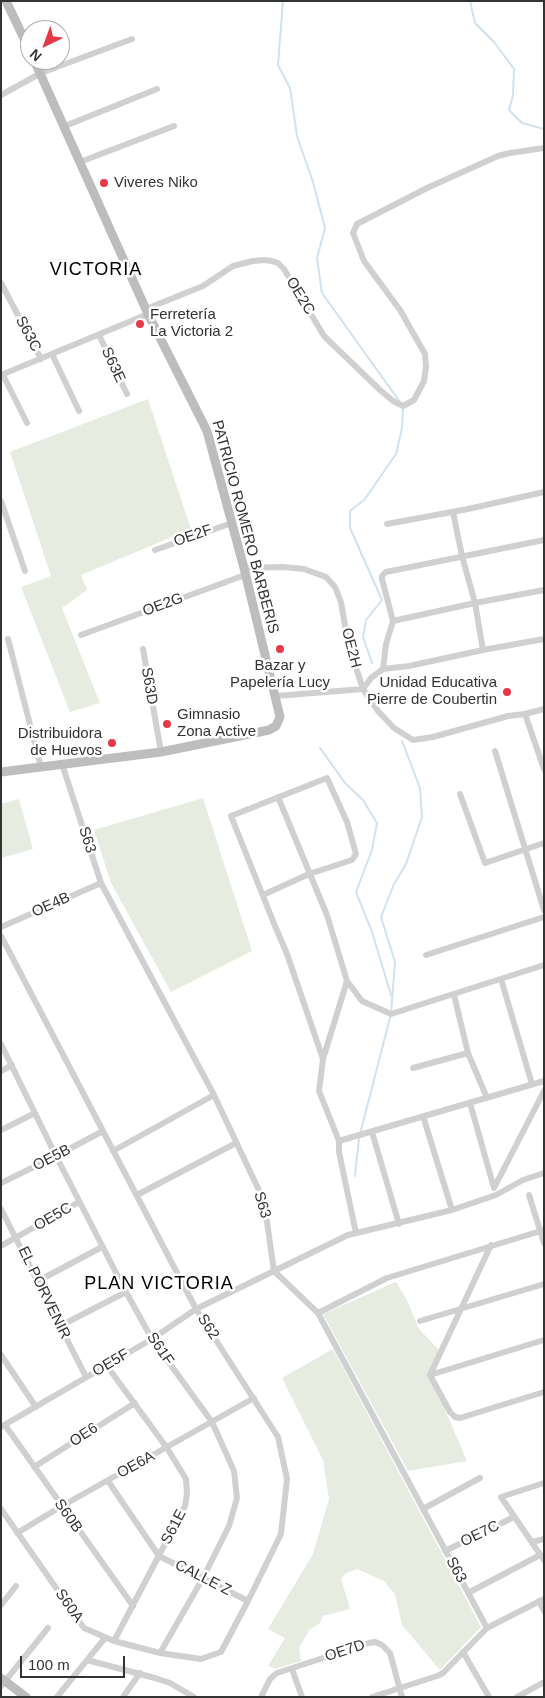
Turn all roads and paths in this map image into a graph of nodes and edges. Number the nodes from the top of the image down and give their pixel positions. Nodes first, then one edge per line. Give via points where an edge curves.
1 (6, 1) edge
2 (20, 30) edge
3 (132, 39) dead end
4 (39, 70) edge
5 (41, 73) junction
6 (157, 89) dead end
7 (1, 95) edge
8 (65, 126) junction
9 (174, 126) dead end
10 (544, 148) edge
11 (80, 162) junction
12 (1, 282) edge
13 (147, 311) junction
14 (99, 335) junction
15 (52, 354) junction
16 (41, 359) junction
17 (2, 375) edge
18 (127, 394) dead end
19 (79, 411) dead end
20 (26, 423) dead end
21 (544, 492) edge
22 (1, 501) edge
23 (453, 512) junction
24 (232, 523) junction
25 (387, 524) dead end
26 (544, 540) edge
27 (155, 550) dead end
28 (462, 556) junction
29 (25, 572) dead end
30 (244, 572) junction
31 (544, 590) edge
32 (475, 603) junction
33 (393, 621) junction
34 (81, 635) dead end
35 (8, 639) dead end
36 (544, 639) edge
37 (142, 649) dead end
38 (483, 650) junction
39 (383, 669) junction
40 (363, 689) junction
41 (276, 696) junction
42 (544, 709) edge
43 (525, 714) junction
44 (161, 752) junction
45 (495, 752) dead end
46 (541, 754) edge
47 (62, 764) junction
48 (41, 767) junction
49 (544, 769) edge
50 (1, 772) edge
51 (460, 794) dead end
52 (278, 797) junction
53 (544, 844) edge
54 (526, 850) junction
55 (309, 874) junction
56 (101, 883) junction
57 (262, 895) junction
58 (544, 910) edge
59 (544, 917) edge
60 (1, 927) edge
61 (1, 936) edge
62 (4, 950) edge
63 (426, 955) dead end
64 (544, 964) edge
65 (502, 979) junction
66 (347, 981) junction
67 (454, 995) junction
68 (1, 1044) edge
69 (468, 1053) junction
70 (323, 1059) junction
71 (12, 1065) junction
72 (413, 1068) dead end
73 (1, 1071) edge
74 (544, 1081) edge
75 (532, 1084) junction
76 (544, 1091) edge
77 (214, 1096) junction
78 (487, 1098) junction
79 (470, 1103) junction
80 (35, 1113) junction
81 (423, 1116) junction
82 (1, 1130) edge
83 (102, 1131) junction
84 (372, 1132) junction
85 (339, 1141) junction
86 (236, 1143) junction
87 (113, 1151) junction
88 (56, 1156) junction
89 (544, 1173) edge
90 (1, 1183) edge
91 (495, 1191) junction
92 (529, 1195) dead end
93 (137, 1196) junction
94 (79, 1202) junction
95 (1, 1209) edge
96 (452, 1210) junction
97 (399, 1224) junction
98 (542, 1230) edge
99 (356, 1233) junction
100 (16, 1238) junction
101 (544, 1243) edge
102 (491, 1245) junction
103 (1, 1246) edge
104 (102, 1246) junction
105 (274, 1271) junction
106 (38, 1281) junction
107 (544, 1284) edge
108 (126, 1292) junction
109 (462, 1308) junction
110 (196, 1309) junction
111 (318, 1313) junction
112 (420, 1321) dead end
113 (60, 1326) junction
114 (152, 1339) junction
115 (544, 1340) edge
116 (2, 1357) edge
117 (107, 1366) junction
118 (430, 1375) junction
119 (86, 1377) junction
120 (544, 1392) edge
121 (254, 1398) junction
122 (135, 1403) junction
123 (36, 1407) junction
124 (212, 1422) junction
125 (3, 1426) edge
126 (167, 1448) junction
127 (34, 1467) junction
128 (480, 1478) dead end
129 (108, 1481) junction
130 (544, 1483) edge
131 (62, 1506) junction
132 (1, 1509) edge
133 (423, 1509) junction
134 (514, 1517) junction
135 (18, 1533) junction
136 (544, 1539) edge
137 (532, 1542) junction
138 (446, 1551) junction
139 (159, 1556) junction
140 (542, 1557) edge
141 (203, 1578) junction
142 (16, 1586) dead end
143 (468, 1593) junction
144 (541, 1600) edge
145 (248, 1601) junction
146 (1, 1605) edge
147 (133, 1606) junction
148 (544, 1611) edge
149 (48, 1628) dead end
150 (487, 1628) junction
151 (105, 1638) junction
152 (114, 1641) junction
153 (463, 1652) junction
154 (160, 1653) junction
155 (201, 1659) joint
156 (87, 1660) junction
157 (292, 1669) junction
158 (140, 1674) junction
159 (3, 1682) edge
160 (544, 1682) edge
161 (400, 1687) junction
162 (26, 1697) edge
163 (57, 1697) edge
164 (123, 1697) edge
165 (194, 1697) edge
166 (261, 1697) edge
167 (302, 1697) edge
168 (372, 1697) edge
169 (402, 1697) edge
170 (489, 1697) edge
171 (517, 1697) edge

1 - 2 street
3 - 5 street
4 - 5 street, PATRICIO ROMERO BARBERIS
5 - 7 street
5 - 8 street, PATRICIO ROMERO BARBERIS
6 - 8 street
8 - 11 street, PATRICIO ROMERO BARBERIS
9 - 11 street
10 - 13 street, OE2C via 498,156 357,224 353,233 364,261 400,310 425,354 424,381 414,400 404,406 380,390 324,336 284,269 272,261 233,266 203,286
11 - 13 street, PATRICIO ROMERO BARBERIS
12 - 16 street, S63C
13 - 14 street, OE2C
13 - 24 street, PATRICIO ROMERO BARBERIS via 207,431
14 - 15 street, OE2C
14 - 18 street, S63E
15 - 16 street, OE2C
15 - 19 street
16 - 17 street, OE2C
17 - 20 street
21 - 23 street
22 - 29 street
23 - 25 street
23 - 28 street
24 - 27 street, OE2F
24 - 30 street, PATRICIO ROMERO BARBERIS
26 - 28 street
28 - 32 street
28 - 33 street via 384,574 382,579
30 - 34 street, OE2G
30 - 40 street, OE2H via 283,567 304,569 326,577 335,587 341,602 348,643
30 - 41 street, PATRICIO ROMERO BARBERIS
31 - 32 street
32 - 33 street
32 - 38 street
33 - 39 street
35 - 48 street
36 - 38 street
37 - 44 street, S63D
38 - 39 street
39 - 40 street
40 - 41 street
40 - 43 street, OE2H via 394,728 413,740
41 - 44 street, PATRICIO ROMERO BARBERIS via 280,717 272,729
42 - 43 street, OE2H
43 - 46 street
44 - 47 street, PATRICIO ROMERO BARBERIS
45 - 54 street
46 - 49 street
47 - 48 street, PATRICIO ROMERO BARBERIS
47 - 56 street, S63
48 - 50 street, PATRICIO ROMERO BARBERIS
51 - 54 street via 485,863
52 - 55 street
52 - 55 street via 327,778 347,822 356,854 352,860
52 - 57 street via 231,816
53 - 54 street
54 - 58 street
55 - 57 street
55 - 66 street via 327,915
56 - 60 street, OE4B
56 - 77 street, S63
57 - 70 street via 287,954
59 - 63 street
61 - 62 street, S62
62 - 83 street, S62
64 - 65 street
65 - 67 street
65 - 75 street
66 - 67 street via 362,1000 391,1014
66 - 70 street
67 - 69 street
68 - 71 street, S61F
69 - 72 street
69 - 78 street
70 - 85 street via 319,1092
71 - 73 street
71 - 80 street, S61F
74 - 75 street
75 - 78 street
76 - 91 street
77 - 86 street, S63
77 - 87 street
78 - 79 street
79 - 81 street
79 - 91 street
80 - 82 street
80 - 88 street, S61F
81 - 84 street
81 - 96 street
83 - 87 street, S62
83 - 88 street, OE5B
84 - 85 street
84 - 97 street
85 - 99 street
86 - 93 street
86 - 105 street, S63 via 264,1201
87 - 93 street, S62
88 - 90 street, OE5B
88 - 94 street, S61F
89 - 91 street, OE5F
91 - 96 street, OE5F
92 - 98 street
93 - 110 street, S62
94 - 100 street, OE5C
94 - 104 street, S61F
95 - 100 street, EL PORVENIR
96 - 97 street, OE5F
97 - 99 street, OE5F
98 - 101 street
98 - 102 street
99 - 105 street, OE5F
100 - 103 street, OE5C
100 - 106 street, EL PORVENIR
102 - 109 street
102 - 111 street via 387,1278
104 - 106 street
104 - 108 street, S61F
105 - 110 street, OE5F
105 - 111 street, S63
106 - 113 street, EL PORVENIR
107 - 109 street
108 - 113 street
108 - 114 street, S61F
109 - 112 street
109 - 118 street
110 - 114 street, OE5F
110 - 121 street, S62
111 - 133 street, S63
113 - 119 street, EL PORVENIR
114 - 117 street, OE5F
114 - 124 street, S61F
115 - 118 street
116 - 123 street
117 - 119 street, OE5F
117 - 122 street, S61E
118 - 120 street via 450,1412 460,1418
119 - 123 street, OE5F
121 - 124 street, OE6A
121 - 145 street, S62 via 278,1438 287,1479 281,1534
122 - 126 street, S61E
122 - 127 street, OE6
123 - 125 street, OE5F
124 - 126 street, OE6A
124 - 141 street, S61F via 234,1471 236,1498 229,1526
125 - 127 street, S60B
126 - 129 street, OE6A
126 - 139 street, S61E via 186,1479 187,1494 185,1506
127 - 131 street, S60B
128 - 133 street
129 - 131 street, OE6A
129 - 139 street, CALLE Z
130 - 134 street, OE7C via 502,1497
131 - 135 street, OE6A
131 - 147 street, S60B
132 - 135 street, S60A
133 - 138 street, S63
134 - 137 street
134 - 138 street, OE7C
135 - 151 street, S60A via 84,1628
136 - 137 street
137 - 140 street
138 - 143 street, S63
139 - 141 street, CALLE Z
139 - 147 street, S61E
140 - 143 street
141 - 145 street, CALLE Z
141 - 154 street, S61F
142 - 146 street
143 - 150 street, S63
144 - 148 street
144 - 150 street
145 - 155 street, S62 via 221,1652
147 - 152 street, S61E
149 - 159 street
150 - 153 street
151 - 152 street, S60A
151 - 156 street
152 - 154 street, S60A
153 - 161 street via 443,1673
153 - 170 street
154 - 155 street, S60A
156 - 158 street
156 - 163 street
157 - 161 street, OE7D via 375,1642 390,1653
157 - 166 street via 273,1676
157 - 167 street
158 - 164 street
158 - 165 street via 170,1683
159 - 162 street
160 - 171 street
161 - 168 street
161 - 169 street

